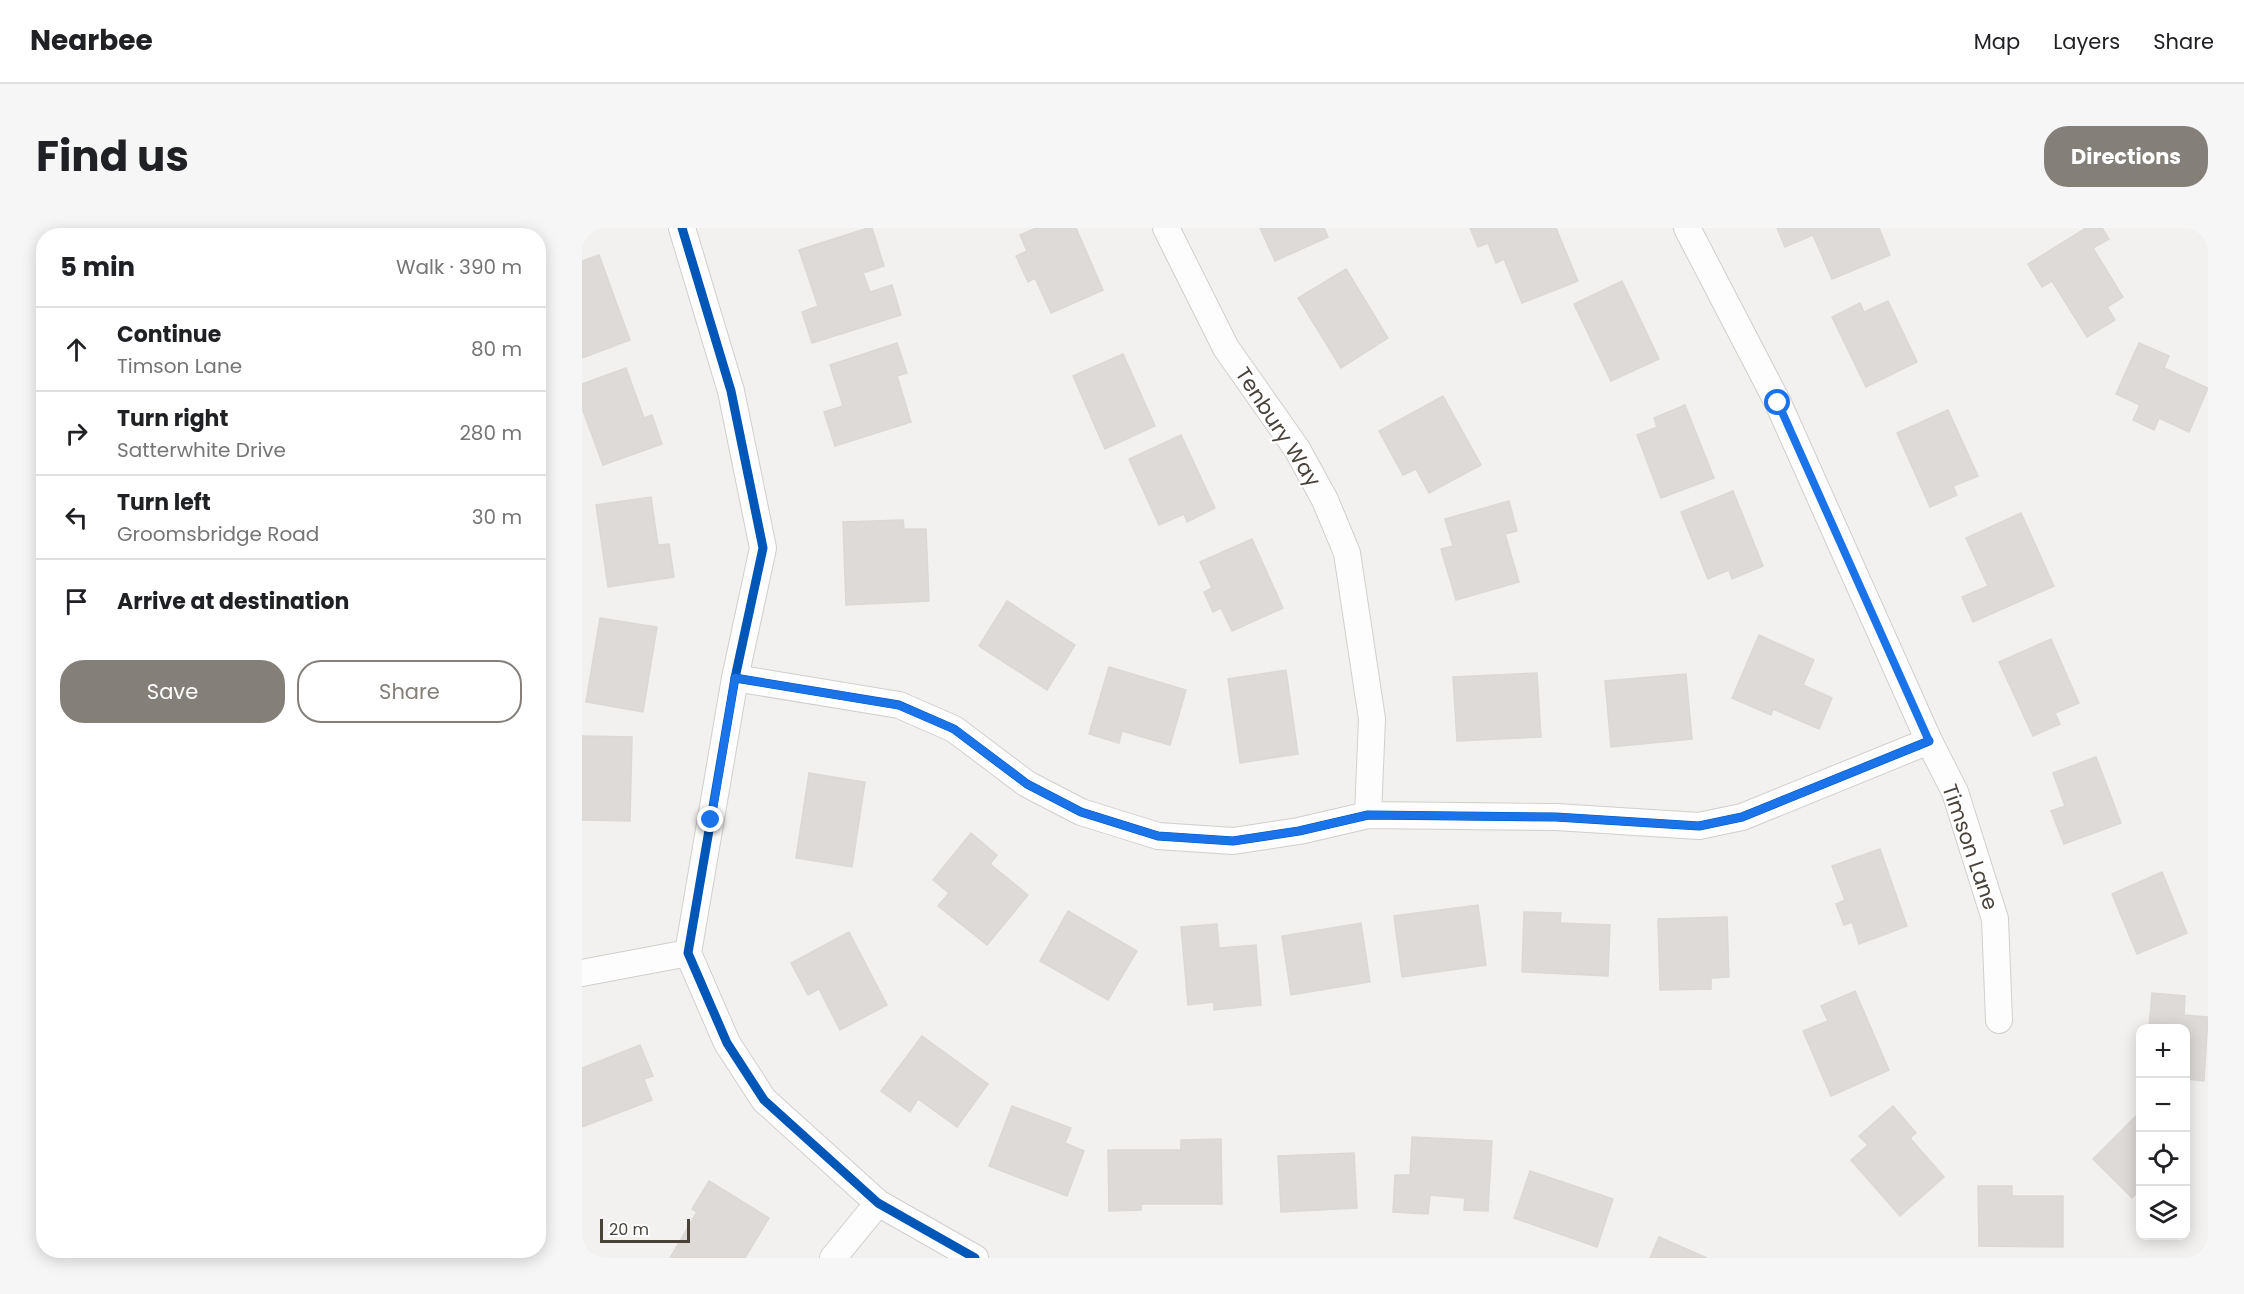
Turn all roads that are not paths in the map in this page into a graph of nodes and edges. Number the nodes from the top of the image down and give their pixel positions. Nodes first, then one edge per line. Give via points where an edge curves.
1 (682, 228) edge
2 (1166, 228) edge
3 (1688, 228) edge
4 (735, 678) junction
5 (1929, 741) junction
6 (1368, 815) junction
7 (688, 952) junction
8 (582, 973) edge
9 (1999, 1020) dead end
10 (878, 1203) junction
11 (833, 1258) edge
12 (975, 1258) edge

1 - 4 street via 731,391 763,548
2 - 6 street, Tenbury Way via 1226,348 1297,449 1325,500 1347,553 1372,719
3 - 5 street, Timson Lane via 1778,403
4 - 6 street via 898,705 954,729 1027,784 1072,807 1158,836 1233,841
4 - 7 street
5 - 6 street via 1742,817 1699,826 1556,817
5 - 9 street, Timson Lane via 1955,792 1995,919
7 - 8 street
7 - 10 street via 727,1043 764,1100
10 - 11 street
10 - 12 street

